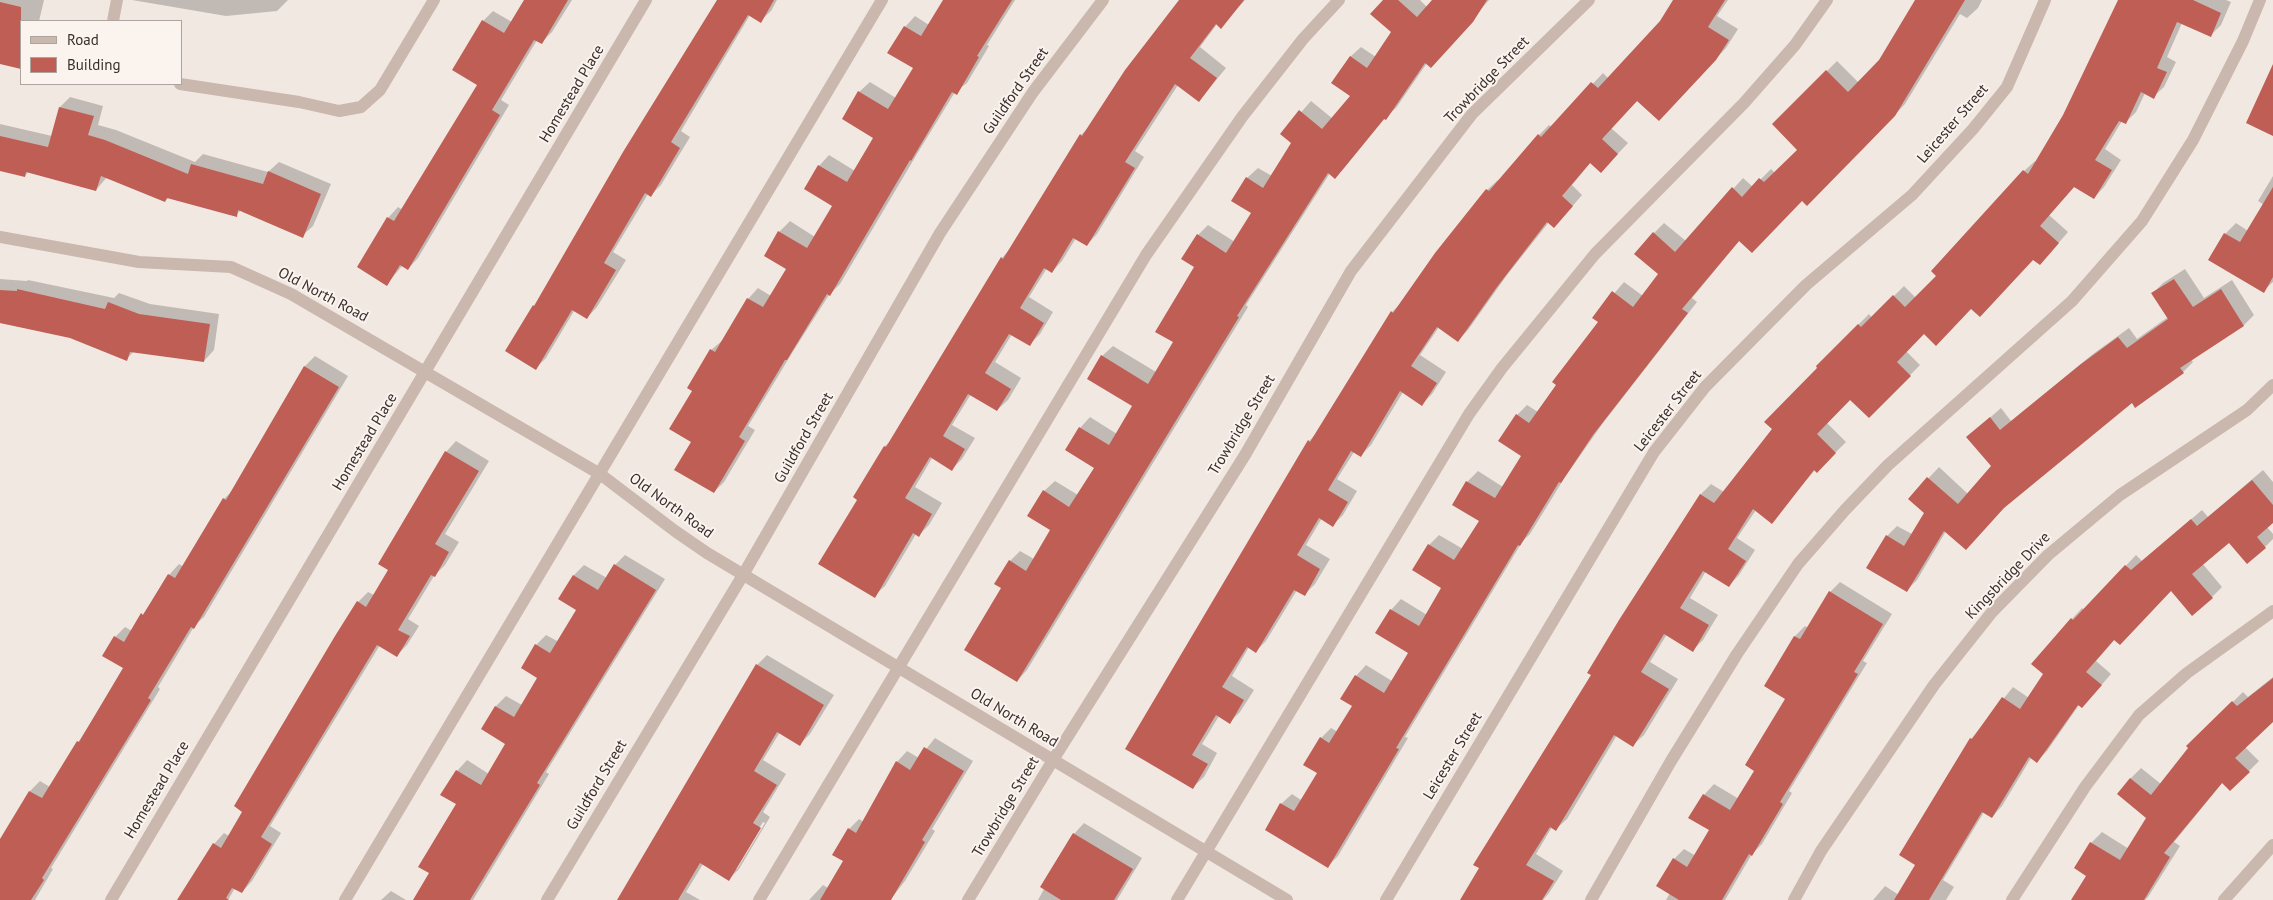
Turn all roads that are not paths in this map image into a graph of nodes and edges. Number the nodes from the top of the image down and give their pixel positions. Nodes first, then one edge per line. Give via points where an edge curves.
1 (117, 0) edge
2 (434, 0) edge
3 (646, 0) edge
4 (882, 0) edge
5 (1103, 0) edge
6 (1339, 0) edge
7 (1589, 0) edge
8 (1827, 0) edge
9 (2044, 0) edge
10 (2260, 0) edge
11 (113, 20) edge
12 (182, 84) edge
13 (0, 237) edge
14 (426, 371) junction
15 (2273, 385) edge
16 (600, 474) junction
17 (744, 575) junction
18 (2273, 611) edge
19 (898, 667) junction
20 (1053, 760) junction
21 (2273, 844) edge
22 (1206, 851) junction
23 (111, 900) edge
24 (345, 900) edge
25 (546, 900) edge
26 (759, 900) edge
27 (968, 900) edge
28 (1177, 900) edge
29 (1287, 900) edge
30 (1386, 900) edge
31 (1591, 900) edge
32 (1794, 900) edge
33 (2012, 900) edge
34 (2224, 900) edge

1 - 11 street
2 - 12 street via 380,90 361,107 339,111
3 - 14 street, Homestead Place
4 - 16 street
5 - 17 street, Guildford Street via 1034,92 940,233
6 - 19 street via 1303,39 1242,117 1146,255
7 - 20 street, Trowbridge Street via 1472,114 1351,271 1245,455
8 - 22 street via 1795,45 1744,103 1595,254 1502,368 1469,414
9 - 30 street, Leicester Street via 2007,87 1973,129 1912,194 1806,285 1712,380 1654,452
10 - 31 street via 2193,140 2142,221 2072,301 1888,465 1798,564 1737,654 1671,761
13 - 14 street, Old North Road via 139,262 231,267 291,294
14 - 16 street, Old North Road
14 - 23 street, Homestead Place
15 - 32 street, Kingsbridge Drive via 2248,410 2120,495 2048,555 1992,612 1934,685 1821,851
16 - 17 street, Old North Road via 674,531
16 - 24 street
17 - 19 street, Old North Road
17 - 25 street, Guildford Street
18 - 33 street via 2187,673 2139,715 2085,787
19 - 20 street, Old North Road
19 - 26 street
20 - 22 street, Old North Road
20 - 27 street, Trowbridge Street
21 - 34 street
22 - 28 street
22 - 29 street, Old North Road

